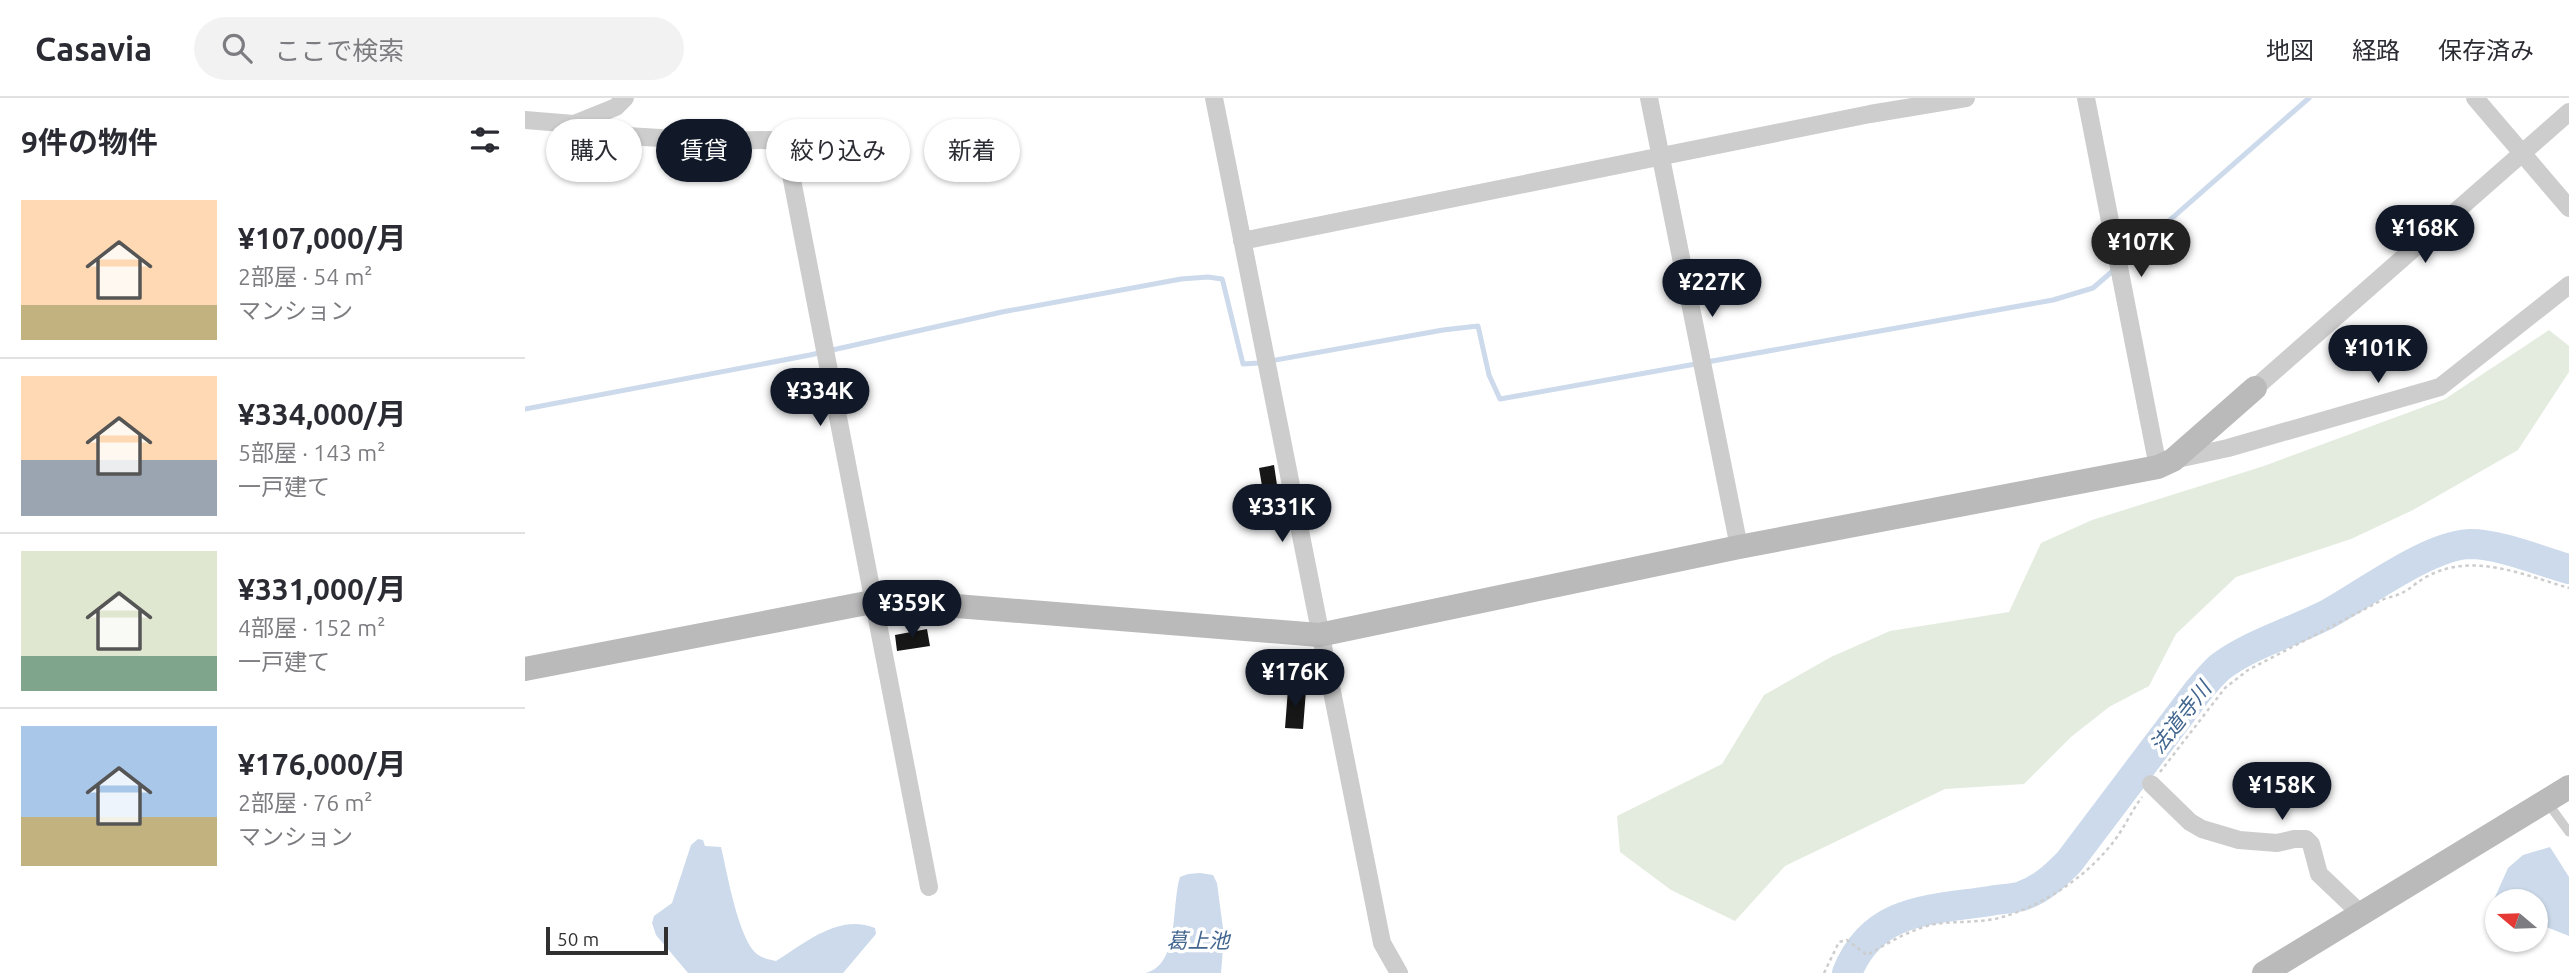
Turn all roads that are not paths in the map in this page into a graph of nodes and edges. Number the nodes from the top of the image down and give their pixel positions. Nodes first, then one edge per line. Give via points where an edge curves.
1 (625, 98) edge
2 (1214, 98) edge
3 (1649, 98) edge
4 (1966, 98) edge
5 (2086, 98) edge
6 (2475, 98) edge
7 (1868, 106) edge
8 (2569, 112) edge
9 (586, 119) edge
10 (525, 120) edge
11 (546, 122) edge
12 (642, 137) edge
13 (2523, 153) junction
14 (1660, 158) junction
15 (2569, 208) edge
16 (1242, 241) junction
17 (2569, 285) edge
18 (2255, 388) joint
19 (2166, 463) junction
20 (1739, 547) junction
21 (872, 602) junction
22 (1319, 635) junction
23 (525, 669) edge
24 (2151, 784) road end
25 (2569, 787) edge
26 (2546, 801) junction
27 (2569, 832) edge
28 (929, 887) dead end
29 (2361, 914) junction
30 (1399, 973) edge
31 (2264, 973) edge

1 - 9 street via 616,107
2 - 16 street
3 - 14 street
4 - 7 street
5 - 19 street
6 - 13 street
7 - 14 street
8 - 13 street
10 - 11 street
12 - 21 street via 771,140 787,154
13 - 15 street
13 - 18 street
14 - 16 street
14 - 20 street
16 - 22 street
17 - 19 street via 2440,387
18 - 19 street
19 - 20 street
20 - 22 street
21 - 22 street
21 - 23 street
21 - 28 street
22 - 30 street via 1382,943
24 - 29 street via 2202,829 2239,840 2277,843 2306,839 2319,874
25 - 26 street
26 - 27 lane
26 - 29 street
29 - 31 street

